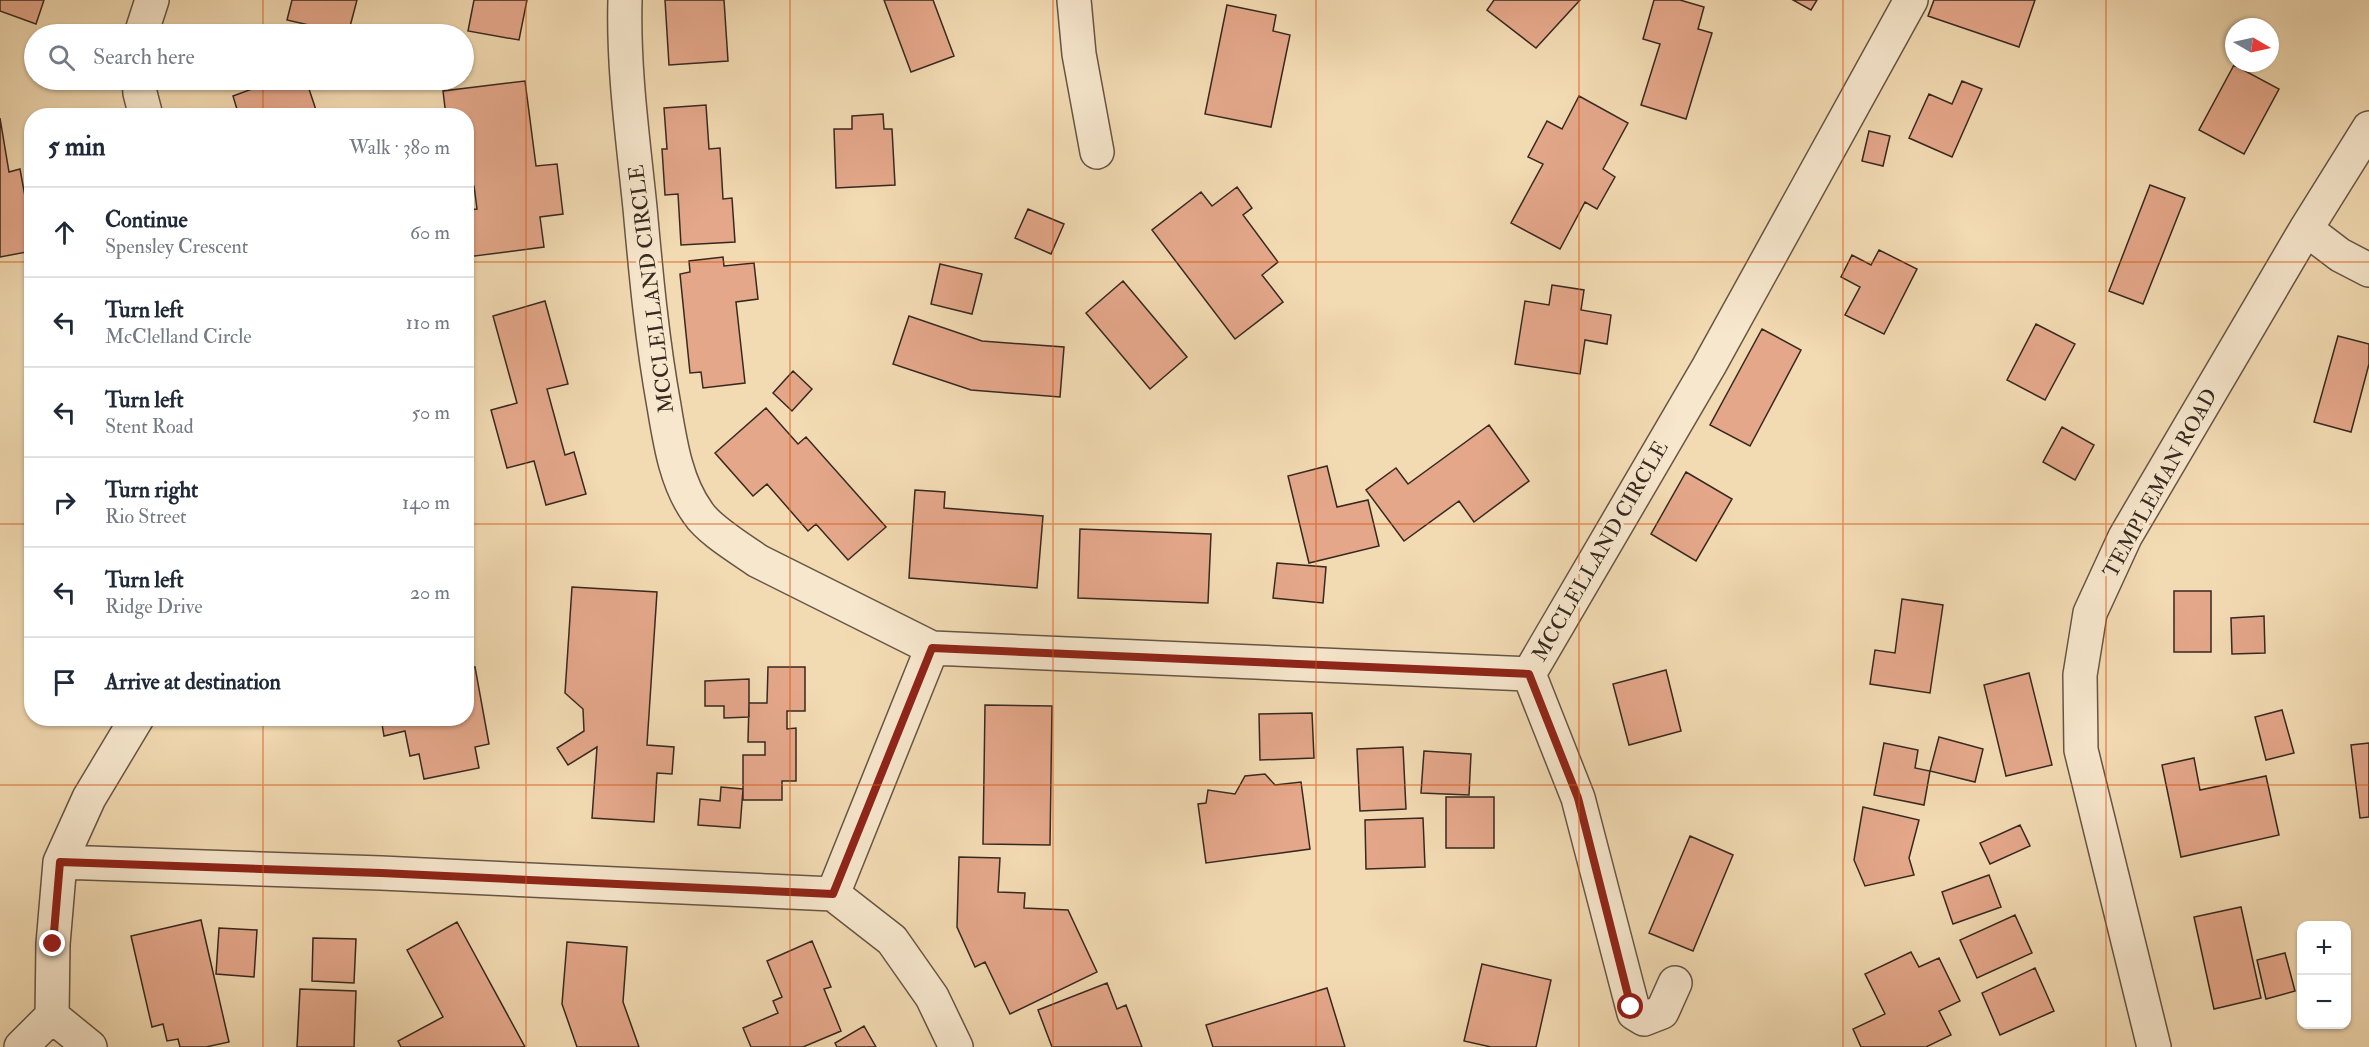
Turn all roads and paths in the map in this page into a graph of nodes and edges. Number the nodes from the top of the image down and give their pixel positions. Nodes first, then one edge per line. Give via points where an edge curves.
1 (152, 0) edge
2 (625, 0) edge
3 (1074, 0) edge
4 (1911, 0) edge
5 (144, 24) edge
6 (140, 90) edge
7 (144, 108) edge
8 (2369, 128) edge
9 (1097, 152) dead end
10 (2306, 229) junction
11 (2369, 270) edge
12 (932, 648) junction
13 (1529, 674) junction
14 (132, 726) edge
15 (60, 862) junction
16 (833, 894) junction
17 (1675, 982) dead end
18 (52, 1016) junction
19 (21, 1047) edge
20 (90, 1047) edge
21 (956, 1047) edge
22 (2154, 1047) edge

1 - 5 street
2 - 12 street, MCCLELLAND CIRCLE via 631,116 652,340 672,453 686,493 698,514 758,561
3 - 9 street via 1079,54
4 - 13 street, MCCLELLAND CIRCLE via 1709,366
6 - 7 street
8 - 10 street, TEMPLEMAN ROAD
10 - 11 street via 2340,255
10 - 22 street, TEMPLEMAN ROAD via 2125,537 2090,613 2080,675 2081,750
12 - 13 street, MCCLELLAND CIRCLE
12 - 16 street
13 - 17 street via 1578,798 1634,1013 1644,1019 1662,1012
14 - 15 street via 89,798
15 - 16 street
15 - 18 street
16 - 21 street via 892,940 932,997
18 - 19 street
18 - 20 street

